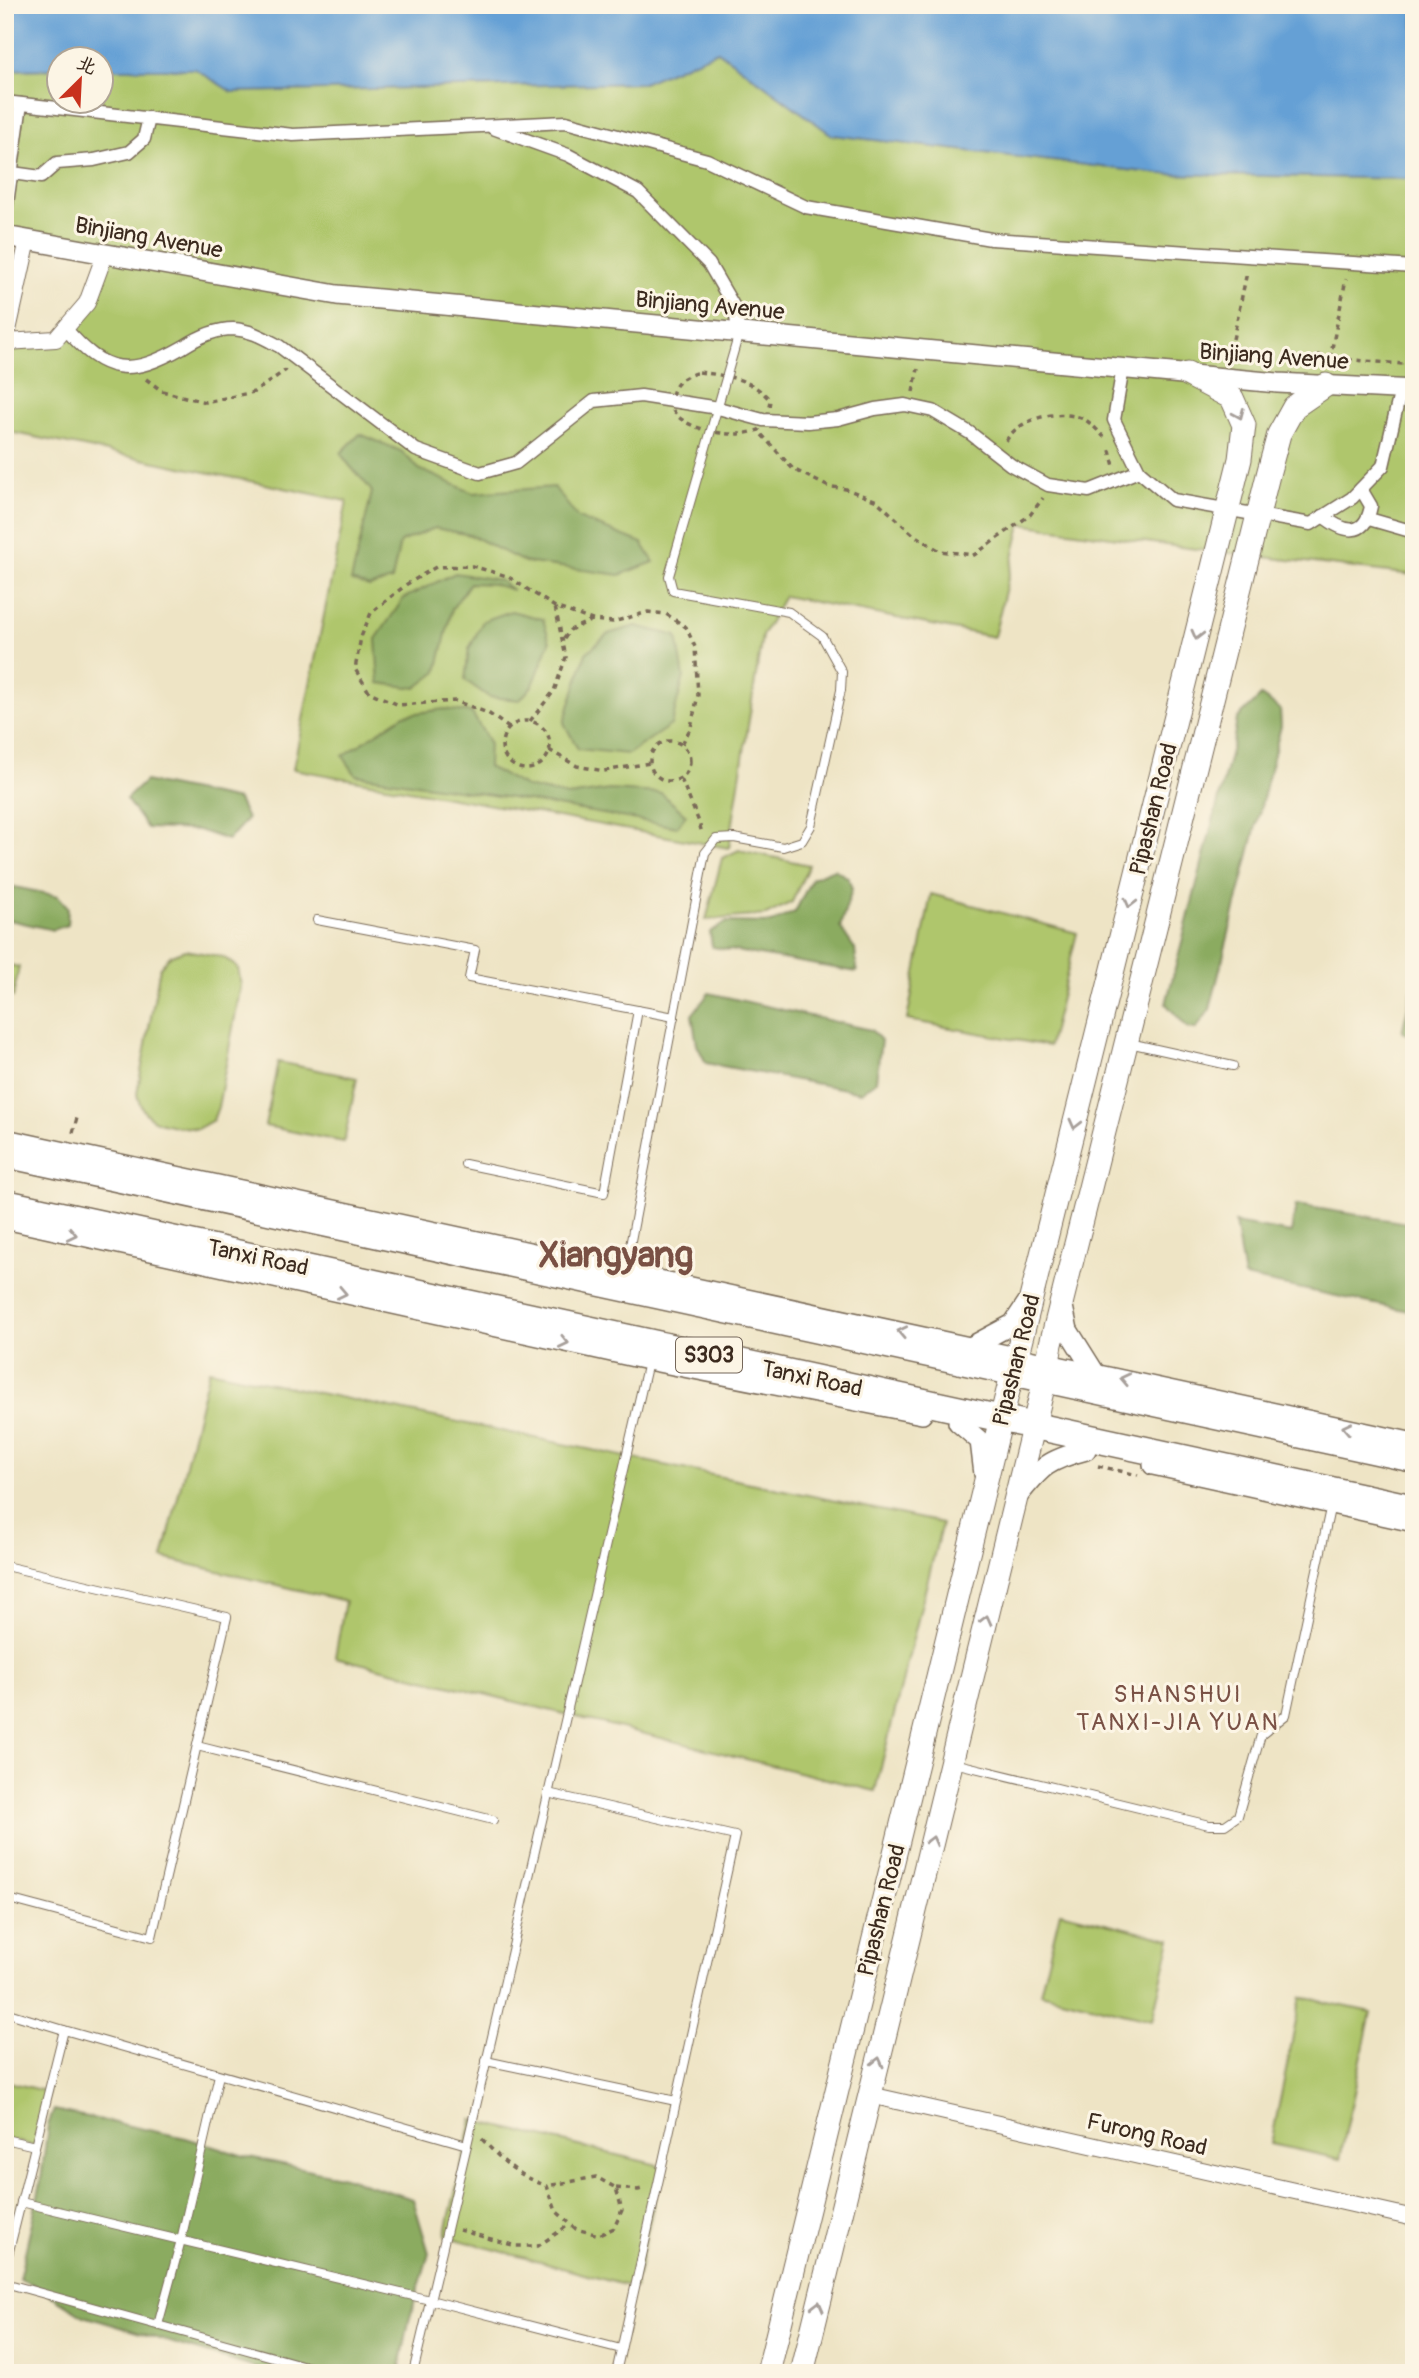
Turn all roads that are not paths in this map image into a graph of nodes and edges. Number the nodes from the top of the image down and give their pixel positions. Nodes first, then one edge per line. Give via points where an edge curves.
1 (5, 102) edge
2 (21, 104) junction
3 (149, 118) junction
4 (486, 126) junction
5 (8, 172) edge
6 (5, 218) edge
7 (5, 236) edge
8 (28, 240) junction
9 (105, 254) junction
10 (1414, 267) edge
11 (65, 328) junction
12 (739, 332) junction
13 (6, 343) edge
14 (1123, 368) junction
15 (1187, 374) junction
16 (1326, 385) junction
17 (1407, 389) edge
18 (718, 408) junction
19 (1139, 471) junction
20 (1361, 489) junction
21 (1228, 509) junction
22 (1258, 514) junction
23 (1323, 516) junction
24 (1369, 519) junction
25 (1414, 532) edge
26 (317, 920) dead end
27 (638, 1010) junction
28 (674, 1017) junction
29 (1126, 1042) junction
30 (1233, 1066) dead end
31 (5, 1139) edge
32 (5, 1154) edge
33 (465, 1164) dead end
34 (5, 1202) edge
35 (5, 1219) edge
36 (623, 1281) junction
37 (1032, 1296) junction
38 (1062, 1300) junction
39 (972, 1346) junction
40 (650, 1352) junction
41 (1015, 1364) junction
42 (1046, 1371) junction
43 (1095, 1373) junction
44 (958, 1422) junction
45 (1000, 1425) junction
46 (1031, 1432) junction
47 (1414, 1443) edge
48 (1086, 1450) junction
49 (1414, 1460) edge
50 (984, 1487) junction
51 (1015, 1499) junction
52 (1331, 1504) junction
53 (1414, 1508) edge
54 (1414, 1522) edge
55 (5, 1566) edge
56 (197, 1746) junction
57 (951, 1762) junction
58 (548, 1793) junction
59 (493, 1820) dead end
60 (5, 1898) edge
61 (5, 2012) edge
62 (64, 2030) junction
63 (486, 2061) junction
64 (219, 2075) junction
65 (870, 2095) junction
66 (676, 2101) junction
67 (5, 2139) edge
68 (467, 2145) junction
69 (35, 2146) junction
70 (21, 2202) junction
71 (1414, 2218) edge
72 (181, 2240) junction
73 (5, 2267) edge
74 (5, 2283) edge
75 (430, 2300) junction
76 (158, 2325) junction
77 (621, 2349) junction
78 (331, 2373) edge
79 (412, 2373) edge
80 (616, 2373) edge
81 (768, 2373) edge
82 (802, 2373) edge

1 - 2 street
2 - 3 street
2 - 5 street
3 - 4 street via 293,135
3 - 5 street via 144,139 129,152 57,163 41,177
4 - 10 street via 566,122 707,160 806,207 991,239
4 - 12 street via 568,155 638,192 709,264 734,307
5 - 6 street
7 - 8 street, Binjiang Avenue
8 - 9 street, Binjiang Avenue
8 - 13 street
9 - 11 street via 87,303
9 - 12 street, Binjiang Avenue via 337,295
11 - 13 street via 56,339
11 - 18 street via 101,362 135,368 202,336 232,329 257,334 416,450 480,473 516,463 594,401 641,396
12 - 14 street, Binjiang Avenue
12 - 18 lane
14 - 15 street, Binjiang Avenue
14 - 19 street via 1114,420
15 - 16 street, Binjiang Avenue
15 -> 21 main road, Pipashan Road via 1232,398 1244,425
16 - 17 street, Binjiang Avenue
16 - 22 main road, Pipashan Road via 1294,407 1279,433
17 - 20 street via 1383,466
18 - 19 street via 763,421 808,422 905,405 933,411 1048,485 1089,491
18 - 28 lane via 669,576 673,592 789,612 822,636 842,671 841,690 811,826 802,841 783,847 716,839 705,853
19 - 21 street via 1173,500
20 - 23 street
20 - 24 street via 1371,506
21 - 22 street
21 -> 37 main road, Pipashan Road
22 - 23 street via 1311,524
22 - 29 main road, Pipashan Road
23 - 24 street via 1348,530
24 - 25 street
26 - 27 lane via 474,950 469,978
27 - 28 lane
27 - 33 lane via 604,1193
28 - 36 lane
29 - 30 lane
29 - 38 main road, Pipashan Road
31 - 36 street
32 - 36 main road, Tanxi Road / S303
34 - 40 main road, Tanxi Road / S303
35 -> 40 street
39 -> 36 street
36 - 41 main road, Tanxi Road / S303
37 - 39 street via 1013,1324
37 - 41 main road, Pipashan Road
38 - 42 main road, Pipashan Road
38 - 43 street via 1068,1330
39 - 41 street
40 - 44 street
40 - 45 main road, Tanxi Road / S303
40 - 58 lane
41 - 42 main road, Tanxi Road / S303
41 - 45 main road, Pipashan Road
42 - 43 street
42 - 46 main road, Pipashan Road
42 - 49 main road, Tanxi Road / S303
47 -> 43 street
44 - 45 street
44 - 50 street via 980,1441
45 - 46 main road, Tanxi Road / S303
45 - 50 main road, Pipashan Road
46 - 48 street
46 - 51 main road, Pipashan Road
46 - 53 main road, Tanxi Road / S303
48 - 51 street via 1058,1457 1038,1471
48 - 52 street
50 - 81 main road, Pipashan Road
57 -> 51 main road, Pipashan Road
52 - 54 street
52 - 57 lane via 1286,1715 1261,1735 1238,1816 1225,1825 1209,1825
55 - 56 lane via 227,1617
56 - 59 lane
56 - 60 lane via 152,1937
65 -> 57 main road, Pipashan Road
58 - 63 lane
58 - 66 lane via 735,1836
61 - 62 lane
62 - 64 lane
62 - 69 lane
63 - 66 lane
63 - 68 lane
64 - 68 lane
64 - 72 lane
65 - 71 street, Furong Road
82 -> 65 main road, Pipashan Road
66 - 77 lane
67 - 69 lane
68 - 75 lane
69 - 70 lane
70 - 72 lane
70 - 73 lane
72 - 75 lane
72 - 76 lane
74 - 76 lane
75 - 77 lane
75 - 79 lane
76 - 78 lane
77 - 80 lane

